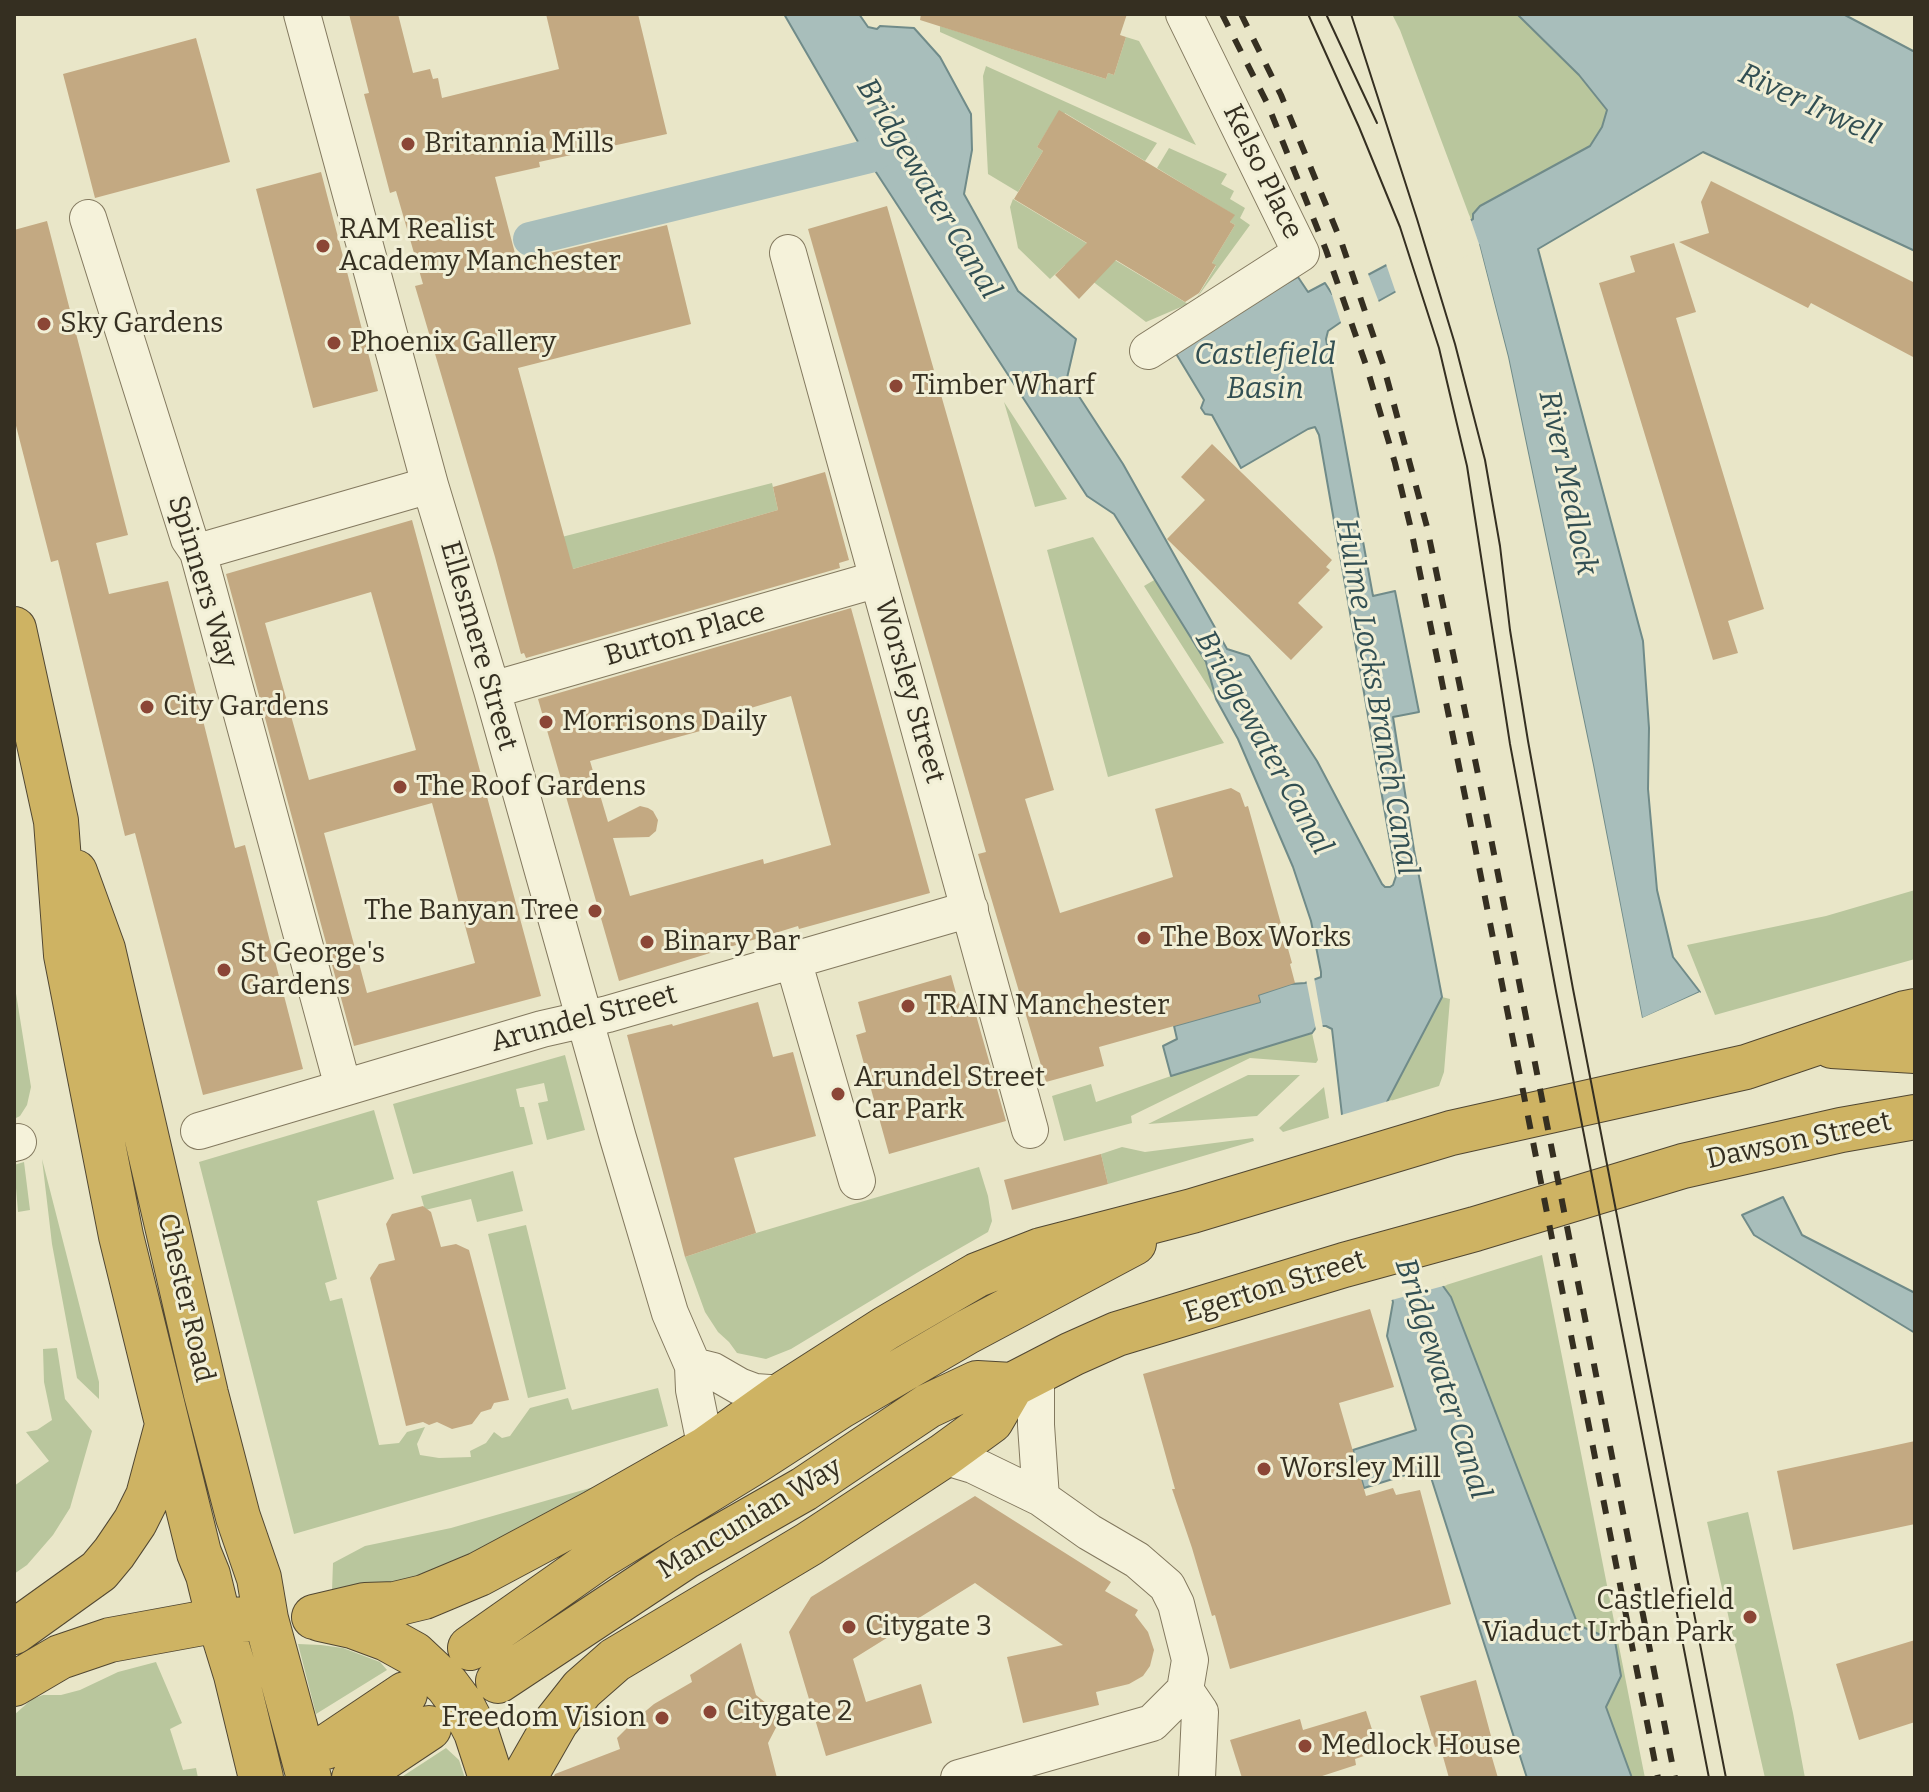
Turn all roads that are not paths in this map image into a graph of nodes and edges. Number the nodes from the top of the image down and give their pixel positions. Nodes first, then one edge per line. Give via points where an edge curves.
1 (302, 14) edge
2 (1184, 14) edge
3 (88, 218) dead end
4 (788, 253) dead end
5 (1148, 351) dead end
6 (430, 485) junction
7 (198, 552) junction
8 (878, 579) junction
9 (14, 629) edge
10 (492, 690) junction
11 (56, 821) junction
12 (970, 909) junction
13 (793, 960) junction
14 (1915, 1011) edge
15 (584, 1021) junction
16 (1809, 1045) junction
17 (1915, 1051) edge
18 (343, 1087) junction
19 (1915, 1117) edge
20 (1030, 1130) dead end
21 (199, 1131) dead end
22 (1683, 1166) joint
23 (857, 1181) dead end
24 (1192, 1211) junction
25 (693, 1366) junction
26 (1024, 1379) junction
27 (783, 1394) junction
28 (168, 1422) junction
29 (706, 1449) junction
30 (943, 1456) junction
31 (1041, 1498) junction
32 (314, 1617) junction
33 (266, 1619) junction
34 (219, 1620) junction
35 (14, 1632) edge
36 (470, 1648) dead end
37 (498, 1681) dead end
38 (14, 1684) edge
39 (1185, 1690) junction
40 (417, 1711) dead end
41 (329, 1768) edge
42 (261, 1778) edge
43 (491, 1778) edge
44 (524, 1778) edge
45 (959, 1778) edge
46 (1197, 1778) edge

1 - 6 street, Ellesmere Street
2 - 5 street, Kelso Place via 1301,253
3 - 7 street, Spinners Way via 189,539
4 - 8 street, Worsley Street
6 - 7 street
6 - 10 street, Ellesmere Street
7 - 18 street, Spinners Way
8 - 10 street, Burton Place
8 - 12 street, Worsley Street
9 - 11 highway, Chester Road
10 - 15 street, Ellesmere Street
11 - 28 highway, Chester Road via 66,955 121,1236
11 - 33 highway, Chester Road via 103,949 206,1394
12 - 13 street, Arundel Street
12 - 20 street, Worsley Street
13 - 15 street, Arundel Street
13 - 23 street
14 - 16 highway
15 - 18 street, Arundel Street
15 - 25 street, Ellesmere Street via 670,1313
16 - 17 highway
16 - 24 highway via 1746,1067 1463,1131
18 - 21 street, Arundel Street
19 - 22 highway, Dawson Street
22 - 26 highway, Egerton Street via 1117,1334
24 - 27 highway via 1041,1250 977,1275
24 - 36 highway, Mancunian Way via 839,1407 598,1558
25 - 27 street via 755,1392
25 - 29 street, Ellesmere Street
26 - 30 highway via 991,1421
26 - 31 street via 1036,1425
26 - 37 highway, Mancunian Way via 977,1383 928,1406
27 - 29 highway
28 - 34 highway, Chester Road
28 - 35 highway, Chester Road via 148,1496 135,1522 99,1571
29 - 32 highway via 452,1587 395,1604
30 - 31 street
30 - 44 highway via 615,1660 556,1722
31 - 39 street via 1137,1560 1167,1586 1190,1660
32 - 33 highway
32 - 43 highway via 352,1626 414,1654 462,1705
33 - 34 highway
33 - 41 highway, Chester Road
34 - 38 highway via 85,1647
34 - 42 highway, Chester Road
39 - 45 street via 1152,1723
39 - 46 street via 1200,1712
40 - 41 highway

